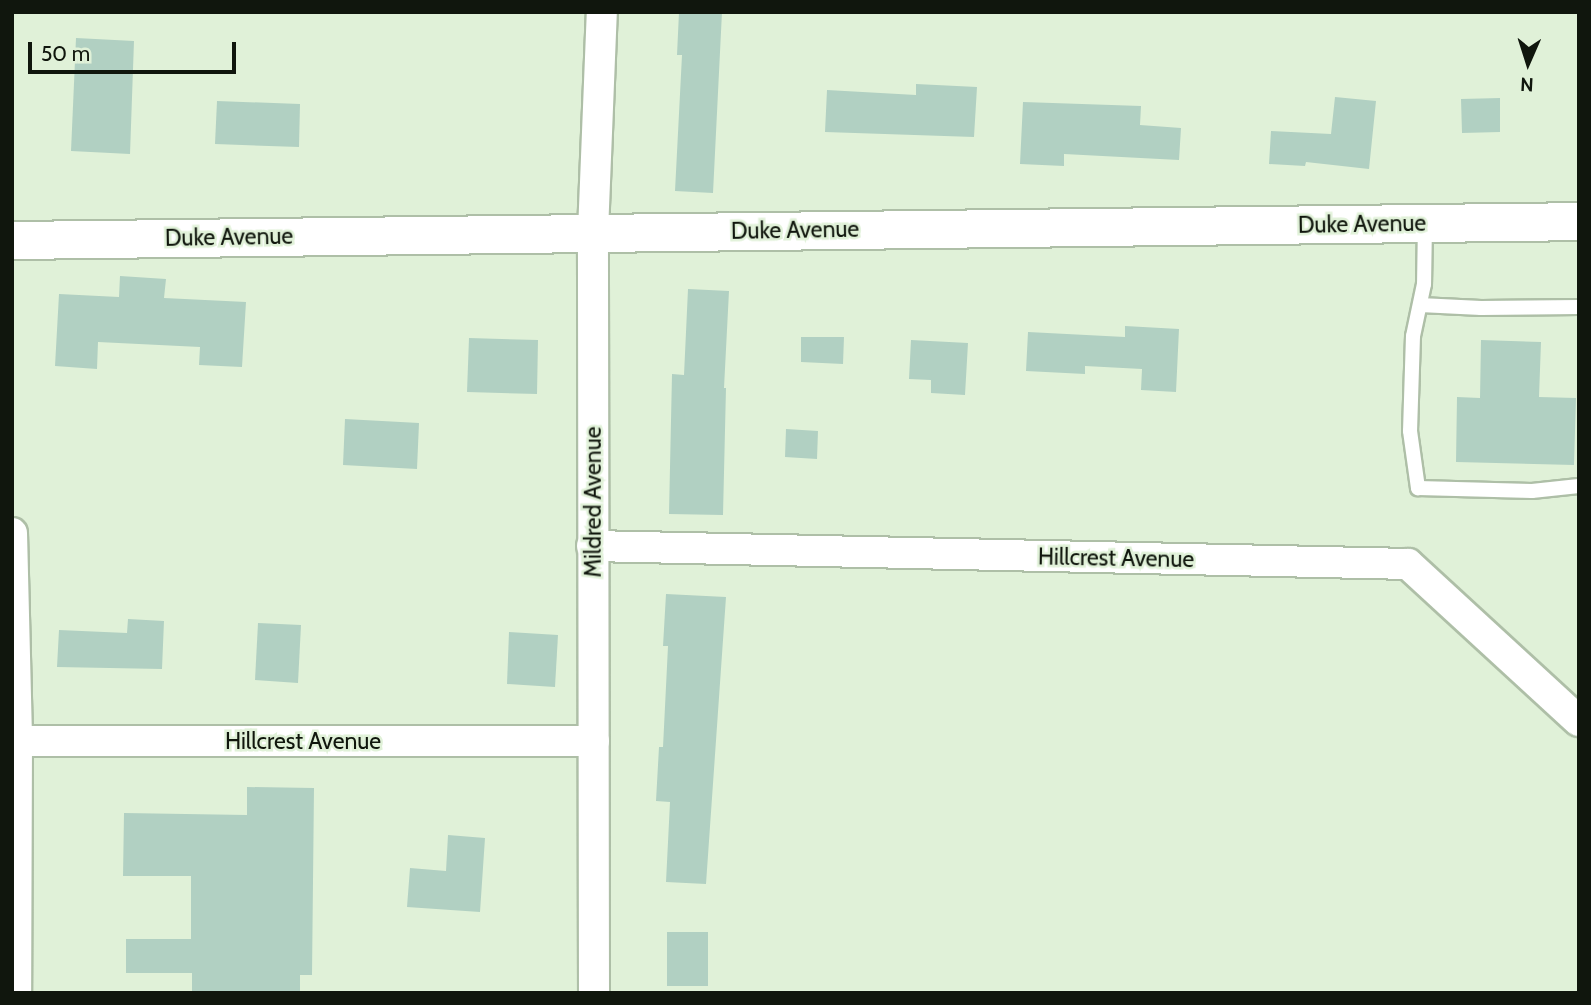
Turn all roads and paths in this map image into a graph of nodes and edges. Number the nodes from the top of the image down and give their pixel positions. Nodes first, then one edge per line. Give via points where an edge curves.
1 (602, 12) edge
2 (1579, 221) edge
3 (1425, 223) junction
4 (593, 232) junction
5 (12, 240) edge
6 (1420, 305) junction
7 (1579, 307) edge
8 (1579, 486) edge
9 (12, 533) edge
10 (592, 546) junction
11 (1579, 721) edge
12 (14, 741) edge
13 (594, 741) junction
14 (16, 993) edge
15 (594, 993) edge

1 - 4 street, Mildred Avenue
2 - 3 street, Duke Avenue
3 - 4 street, Duke Avenue
3 - 6 lane
4 - 5 street, Duke Avenue
4 - 10 street, Mildred Avenue
6 - 7 lane
6 - 8 lane via 1413,336 1410,431 1418,488 1532,491
9 - 12 street
10 - 11 street, Hillcrest Avenue via 1408,564
10 - 13 street, Mildred Avenue
12 - 13 street, Hillcrest Avenue
12 - 14 street
13 - 15 street, Mildred Avenue

